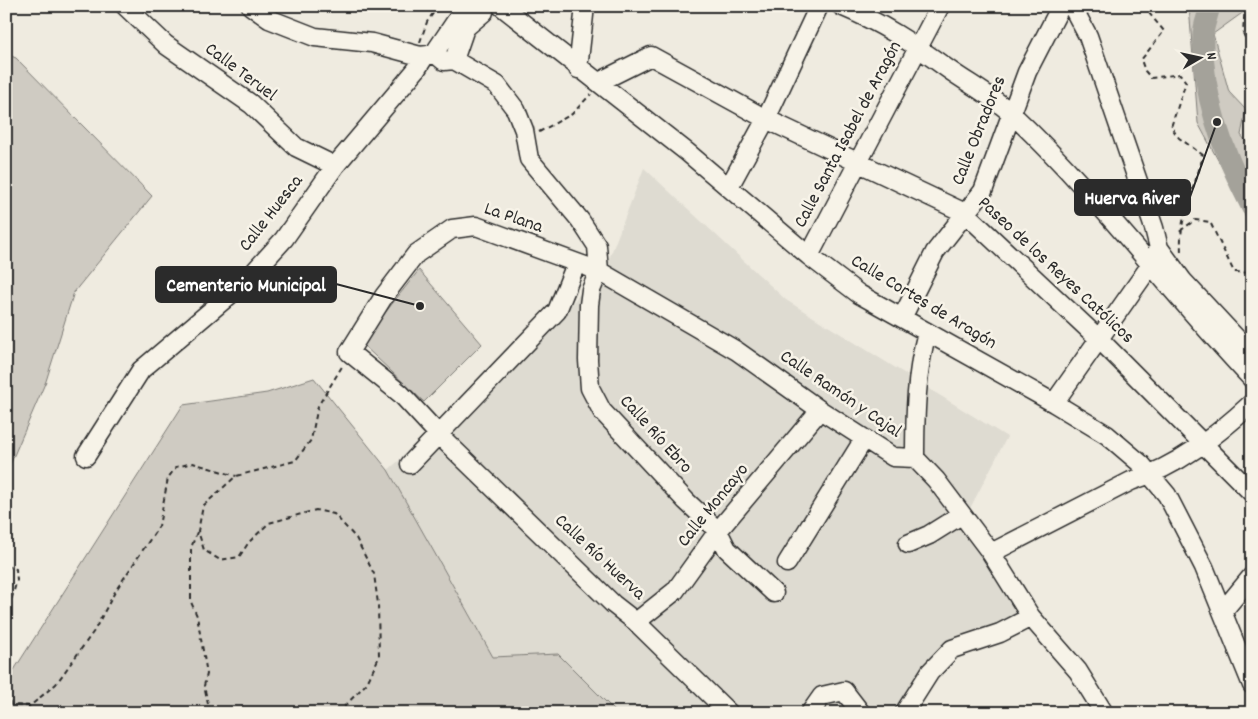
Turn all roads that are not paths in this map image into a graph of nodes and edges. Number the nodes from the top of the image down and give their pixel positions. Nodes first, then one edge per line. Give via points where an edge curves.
1 (125, 6) edge
2 (251, 6) edge
3 (466, 6) edge
4 (501, 6) edge
5 (585, 6) edge
6 (819, 6) edge
7 (841, 6) edge
8 (940, 6) edge
9 (1060, 6) edge
10 (1072, 6) edge
11 (480, 9) edge
12 (920, 47) junction
13 (426, 55) junction
14 (454, 60) junction
15 (578, 69) junction
16 (599, 82) junction
17 (1011, 113) junction
18 (766, 119) junction
19 (858, 161) junction
20 (335, 166) junction
21 (729, 187) junction
22 (965, 214) junction
23 (1159, 248) junction
24 (809, 256) junction
25 (576, 264) junction
26 (1150, 266) junction
27 (599, 271) junction
28 (902, 318) junction
29 (927, 332) junction
30 (1100, 340) junction
31 (349, 352) joint
32 (1252, 355) edge
33 (1252, 378) edge
34 (1054, 403) junction
35 (1252, 403) edge
36 (820, 410) junction
37 (439, 435) junction
38 (864, 439) junction
39 (1204, 443) junction
40 (86, 456) dead end
41 (915, 458) junction
42 (410, 464) dead end
43 (1150, 475) junction
44 (1252, 492) edge
45 (961, 515) junction
46 (718, 531) junction
47 (908, 544) dead end
48 (992, 553) junction
49 (787, 563) dead end
50 (1252, 576) edge
51 (774, 593) dead end
52 (1223, 611) junction
53 (1031, 617) junction
54 (636, 622) junction
55 (1252, 685) edge
56 (730, 713) edge
57 (810, 713) edge
58 (861, 713) edge
59 (904, 713) edge
60 (1104, 713) edge

1 - 20 street, Calle Teruel via 166,44 251,104 296,147
2 - 13 street via 269,19 315,37 372,43
3 - 13 street, Calle Huesca via 440,43
4 - 11 street via 494,12
4 - 15 street, Calle Cortes de Aragón
5 - 15 street
6 - 18 street
7 - 12 street via 870,18
8 - 12 street, Calle Santa Isabel de Aragón
9 - 17 street, Calle Obradores via 1026,72
10 - 23 street via 1088,36
11 - 14 street via 465,28
12 - 17 street
12 - 19 street, Calle Santa Isabel de Aragón
13 - 14 street via 444,61
13 - 20 street, Calle Huesca
14 - 27 street via 503,91 518,115 529,159 580,220 596,246
15 - 16 street, Calle Cortes de Aragón
16 - 18 street, Paseo de los Reyes Católicos via 651,56
16 - 21 street, Calle Cortes de Aragón
17 - 22 street, Calle Obradores via 983,190
17 - 26 street via 1053,155
18 - 19 street, Paseo de los Reyes Católicos
18 - 21 street
19 - 22 street, Paseo de los Reyes Católicos
19 - 24 street, Calle Santa Isabel de Aragón
20 - 40 street, Calle Huesca via 284,239 244,282 141,370
21 - 24 street, Calle Cortes de Aragón
22 - 28 street, Calle Obradores via 935,252
22 - 30 street, Paseo de los Reyes Católicos
23 - 26 street
23 - 32 street via 1183,281
24 - 28 street, Calle Cortes de Aragón via 860,294
25 - 27 street, La Plana
25 - 31 street, La Plana via 476,226 452,229 416,254 384,296
25 - 37 street via 557,310
26 - 30 street
26 - 33 street
27 - 36 street, Calle Ramón y Cajal via 737,351
27 - 46 street, Calle Río Ebro via 588,305 590,388 602,411
28 - 29 street, Calle Cortes de Aragón
29 - 34 street, Calle Cortes de Aragón
29 - 41 street via 920,356
30 - 34 street
30 - 39 street, Paseo de los Reyes Católicos
31 - 37 street, Calle Río Huerva via 401,394
34 - 43 street, Calle Cortes de Aragón via 1107,435
35 - 39 street
36 - 38 street, Calle Ramón y Cajal
36 - 46 street, Calle Moncayo
37 - 42 street
37 - 54 street, Calle Río Huerva via 613,604
38 - 41 street, Calle Ramón y Cajal via 893,457
38 - 49 street
39 - 43 street
39 - 44 street, Paseo de los Reyes Católicos
41 - 45 street, Calle Ramón y Cajal via 936,480
43 - 48 street via 1130,481
43 - 52 street, Calle Cortes de Aragón via 1167,494
45 - 47 street
45 - 48 street, Calle Ramón y Cajal
46 - 51 street, Calle Río Ebro via 727,549
46 - 54 street, Calle Moncayo via 675,591
48 - 53 street, Calle Ramón y Cajal
50 - 52 street
52 - 55 street, Calle Cortes de Aragón
53 - 59 street via 1000,633 952,649 925,679
53 - 60 street, Calle Ramón y Cajal via 1078,671
54 - 56 street, Calle Río Huerva
57 - 58 street via 822,696 844,691

